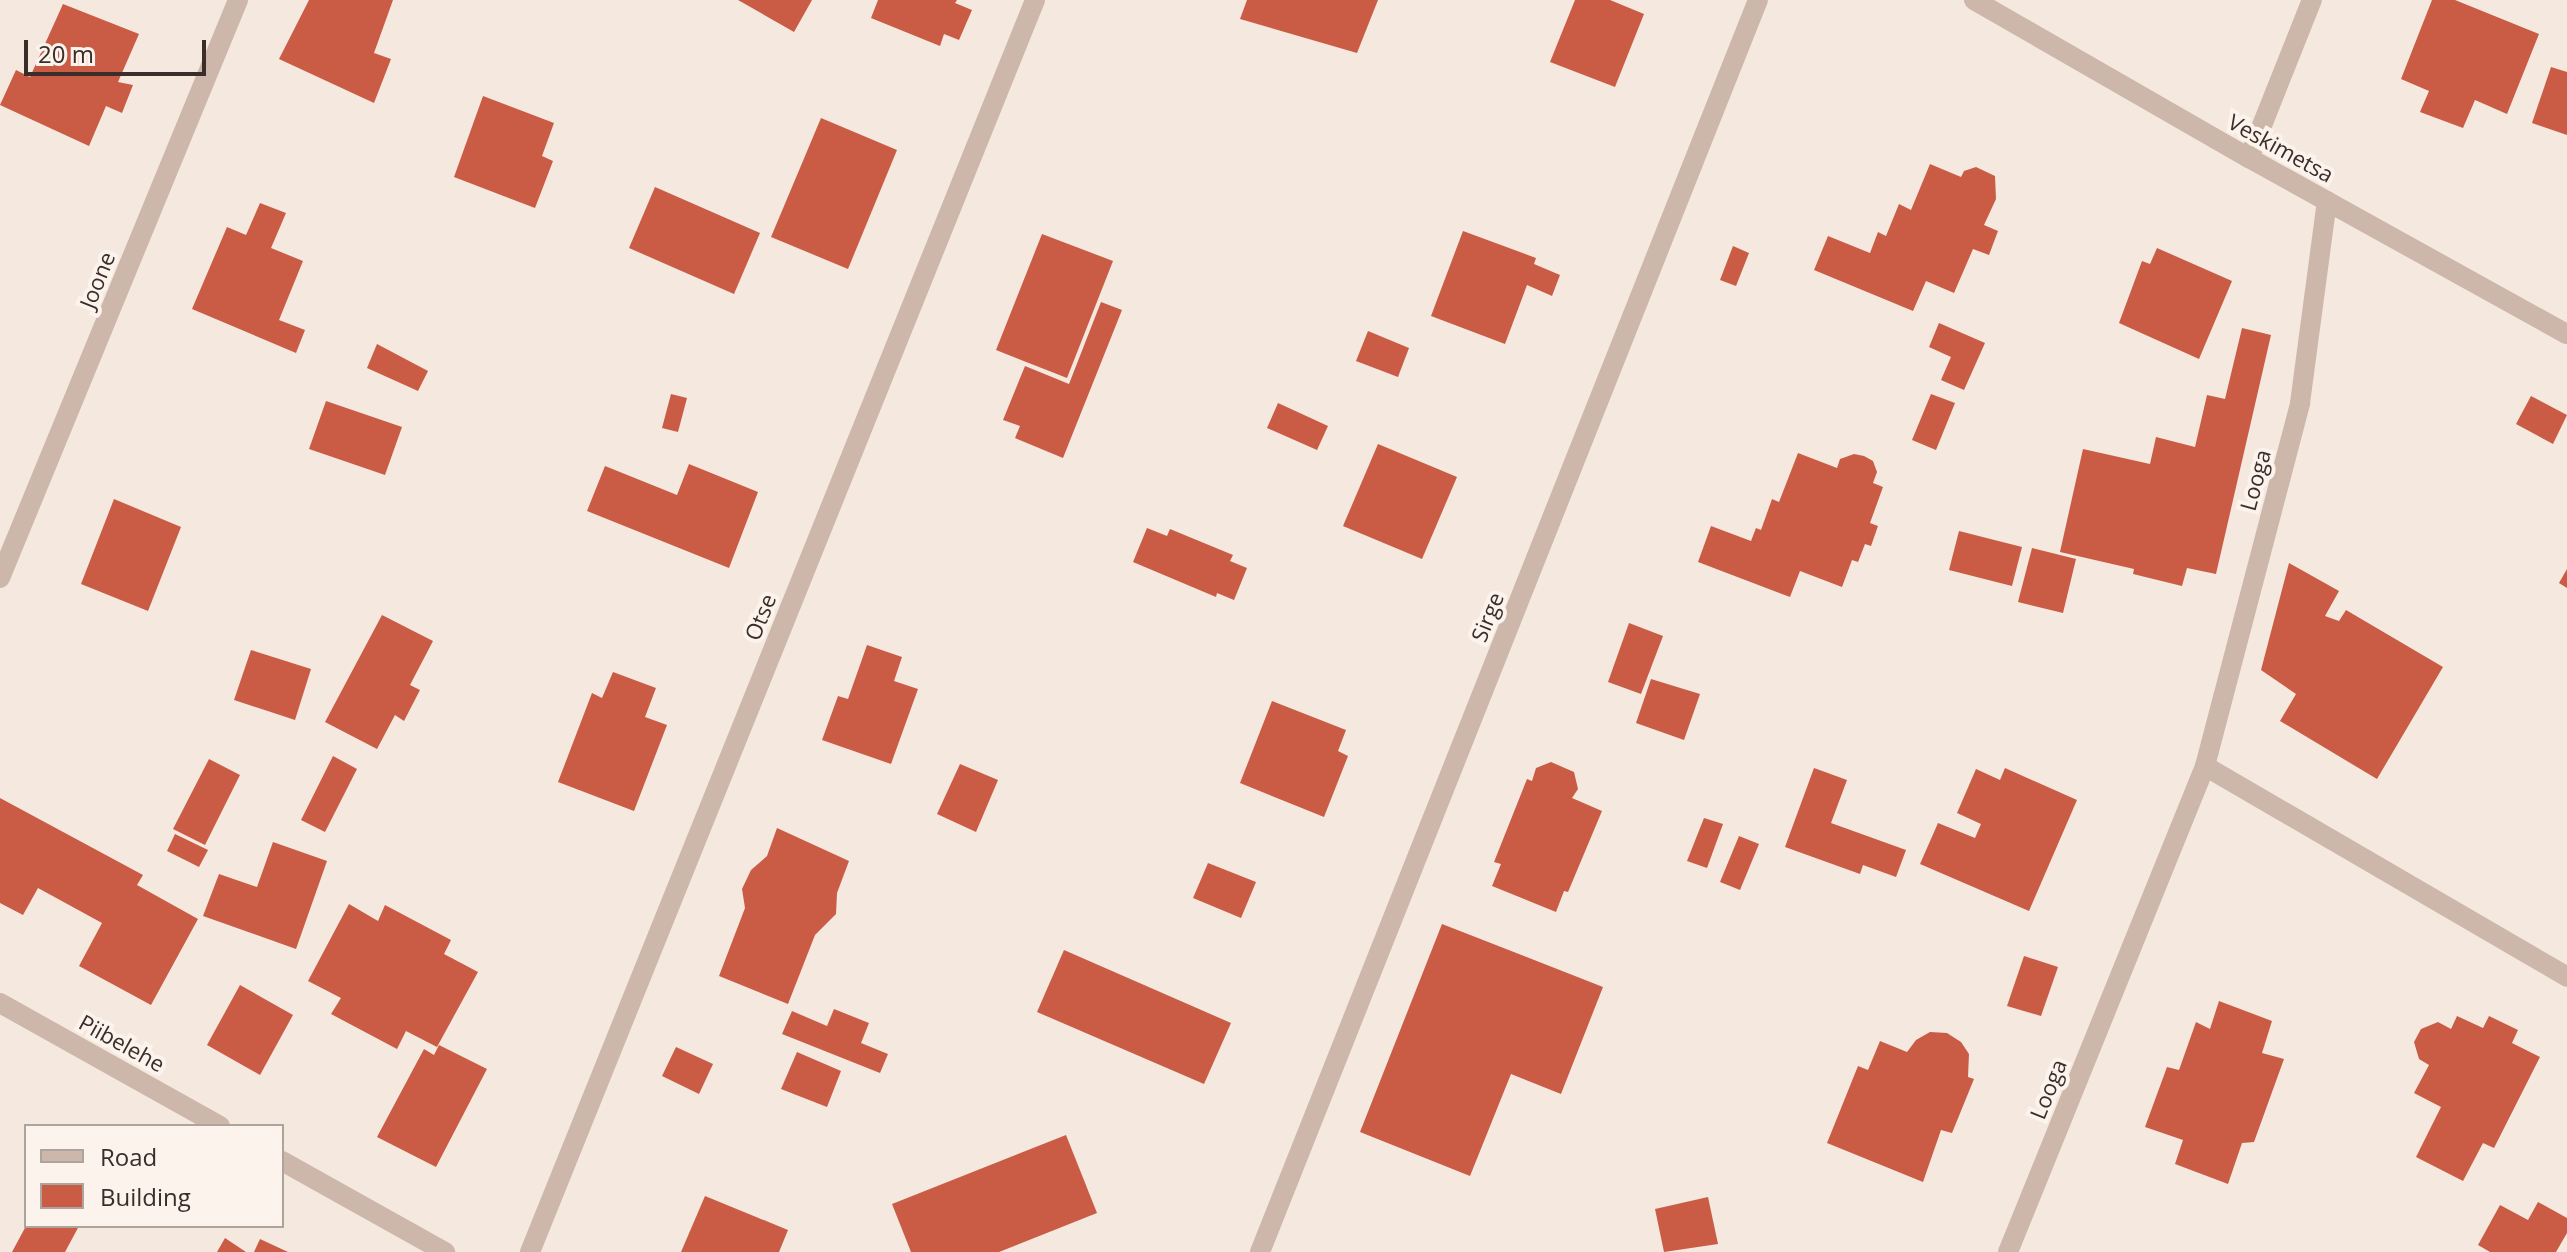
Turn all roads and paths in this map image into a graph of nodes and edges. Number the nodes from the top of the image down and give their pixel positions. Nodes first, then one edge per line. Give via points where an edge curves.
1 (238, 0) edge
2 (1035, 0) edge
3 (1758, 0) edge
4 (1974, 0) edge
5 (2312, 0) edge
6 (2249, 158) junction
7 (2327, 201) junction
8 (2567, 334) edge
9 (0, 578) edge
10 (2205, 766) junction
11 (2567, 977) edge
12 (0, 1003) edge
13 (216, 1124) edge
14 (284, 1162) edge
15 (445, 1252) edge
16 (530, 1252) edge
17 (1260, 1252) edge
18 (2008, 1252) edge

1 - 9 street, Joone
2 - 16 street, Otse
3 - 17 street, Sirge
4 - 6 street, Veskimetsa
5 - 6 street
6 - 7 street, Veskimetsa
7 - 8 street, Veskimetsa
7 - 10 street, Looga via 2300,403
10 - 11 street
10 - 18 street, Looga
12 - 13 street, Piibelehe
14 - 15 street

